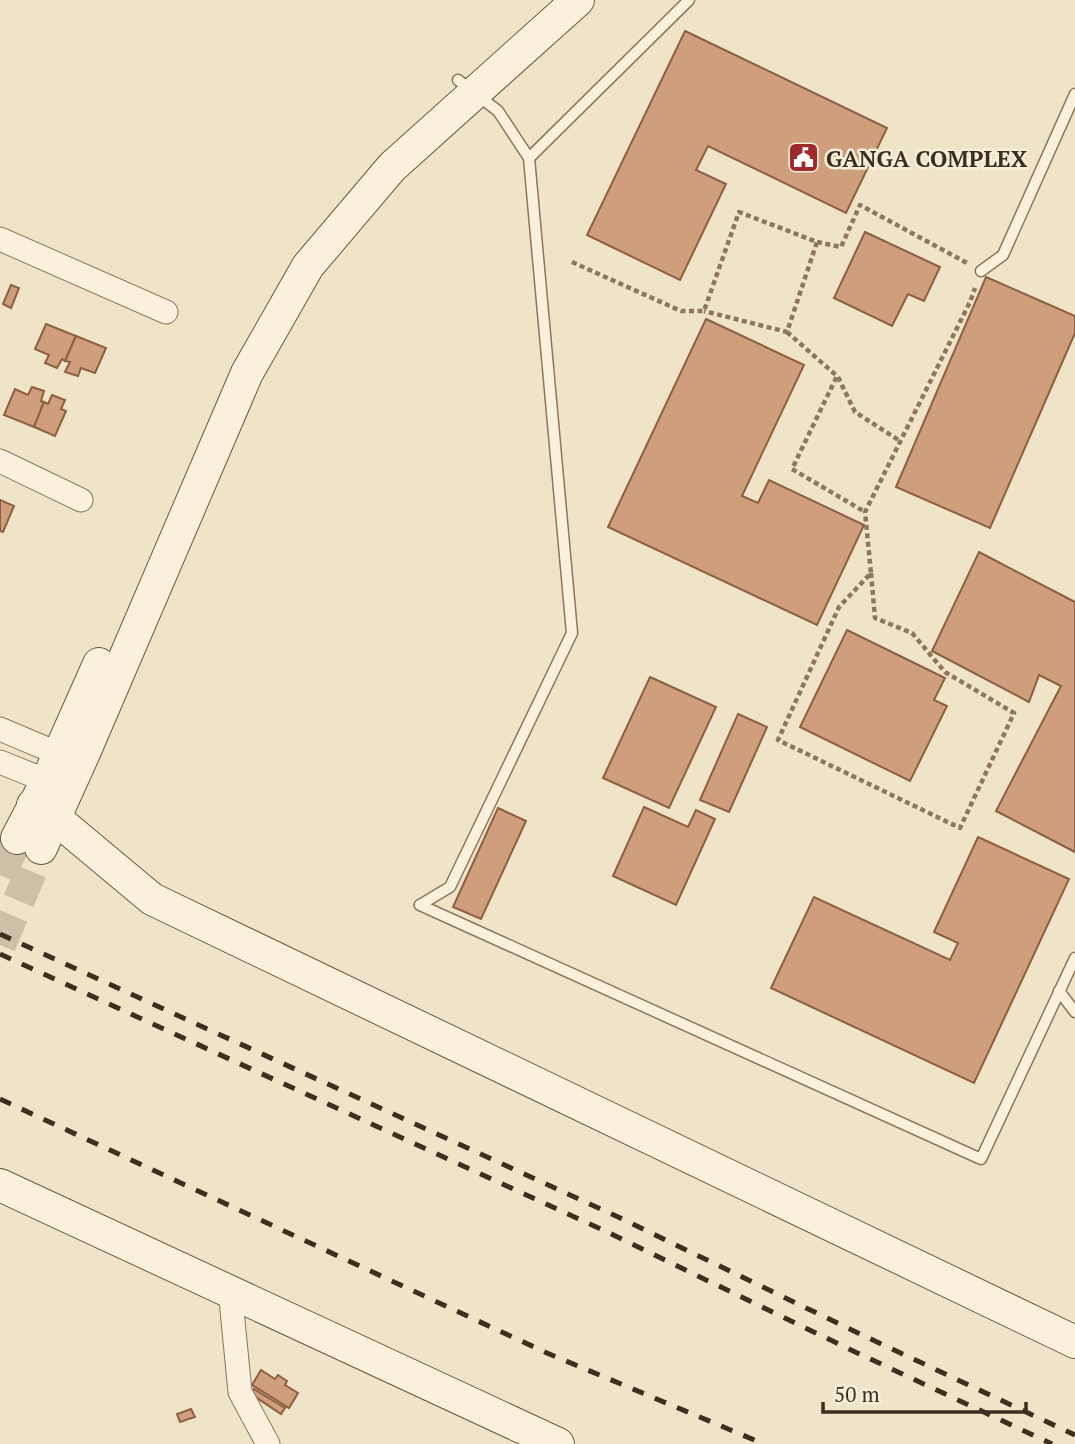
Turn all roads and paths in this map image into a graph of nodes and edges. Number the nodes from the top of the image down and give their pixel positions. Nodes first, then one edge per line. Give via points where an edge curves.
1 (545, 0) edge
2 (578, 0) edge
3 (689, 0) edge
4 (467, 86) junction
5 (1075, 94) edge
6 (530, 158) junction
7 (0, 239) edge
8 (817, 242) junction
9 (572, 262) dead end
10 (981, 271) junction
11 (704, 311) junction
12 (166, 312) dead end
13 (788, 332) junction
14 (837, 376) junction
15 (900, 441) junction
16 (0, 461) edge
17 (81, 500) dead end
18 (865, 512) junction
19 (871, 573) junction
20 (0, 729) edge
21 (0, 762) edge
22 (55, 784) junction
23 (29, 843) tunnel mouth
24 (1075, 958) edge
25 (1059, 991) junction
26 (1075, 1012) edge
27 (0, 1185) edge
28 (230, 1290) junction
29 (1075, 1342) edge
30 (268, 1444) edge
31 (558, 1444) edge

1 - 4 street
2 - 4 street
3 - 6 lane
4 - 6 lane via 499,111
4 - 22 street via 308,266 247,373
5 - 10 lane via 1003,255
6 - 25 lane via 572,633 450,887 420,905 981,1159
7 - 12 street
8 - 10 path via 841,247 860,205
8 - 11 path via 739,212
8 - 13 path
9 - 11 path via 681,311
10 - 15 path
11 - 13 path
13 - 14 path
14 - 15 path via 855,412
14 - 18 path via 792,469
15 - 18 path
16 - 17 street
18 - 19 path
19 - 19 path via 875,618 912,633 945,672 1014,713 960,828 778,740 839,607
20 - 22 street
21 - 22 street
22 - 23 street
22 - 29 street via 152,899
24 - 25 lane
25 - 26 lane
27 - 28 street
28 - 30 street via 240,1392
28 - 31 street

